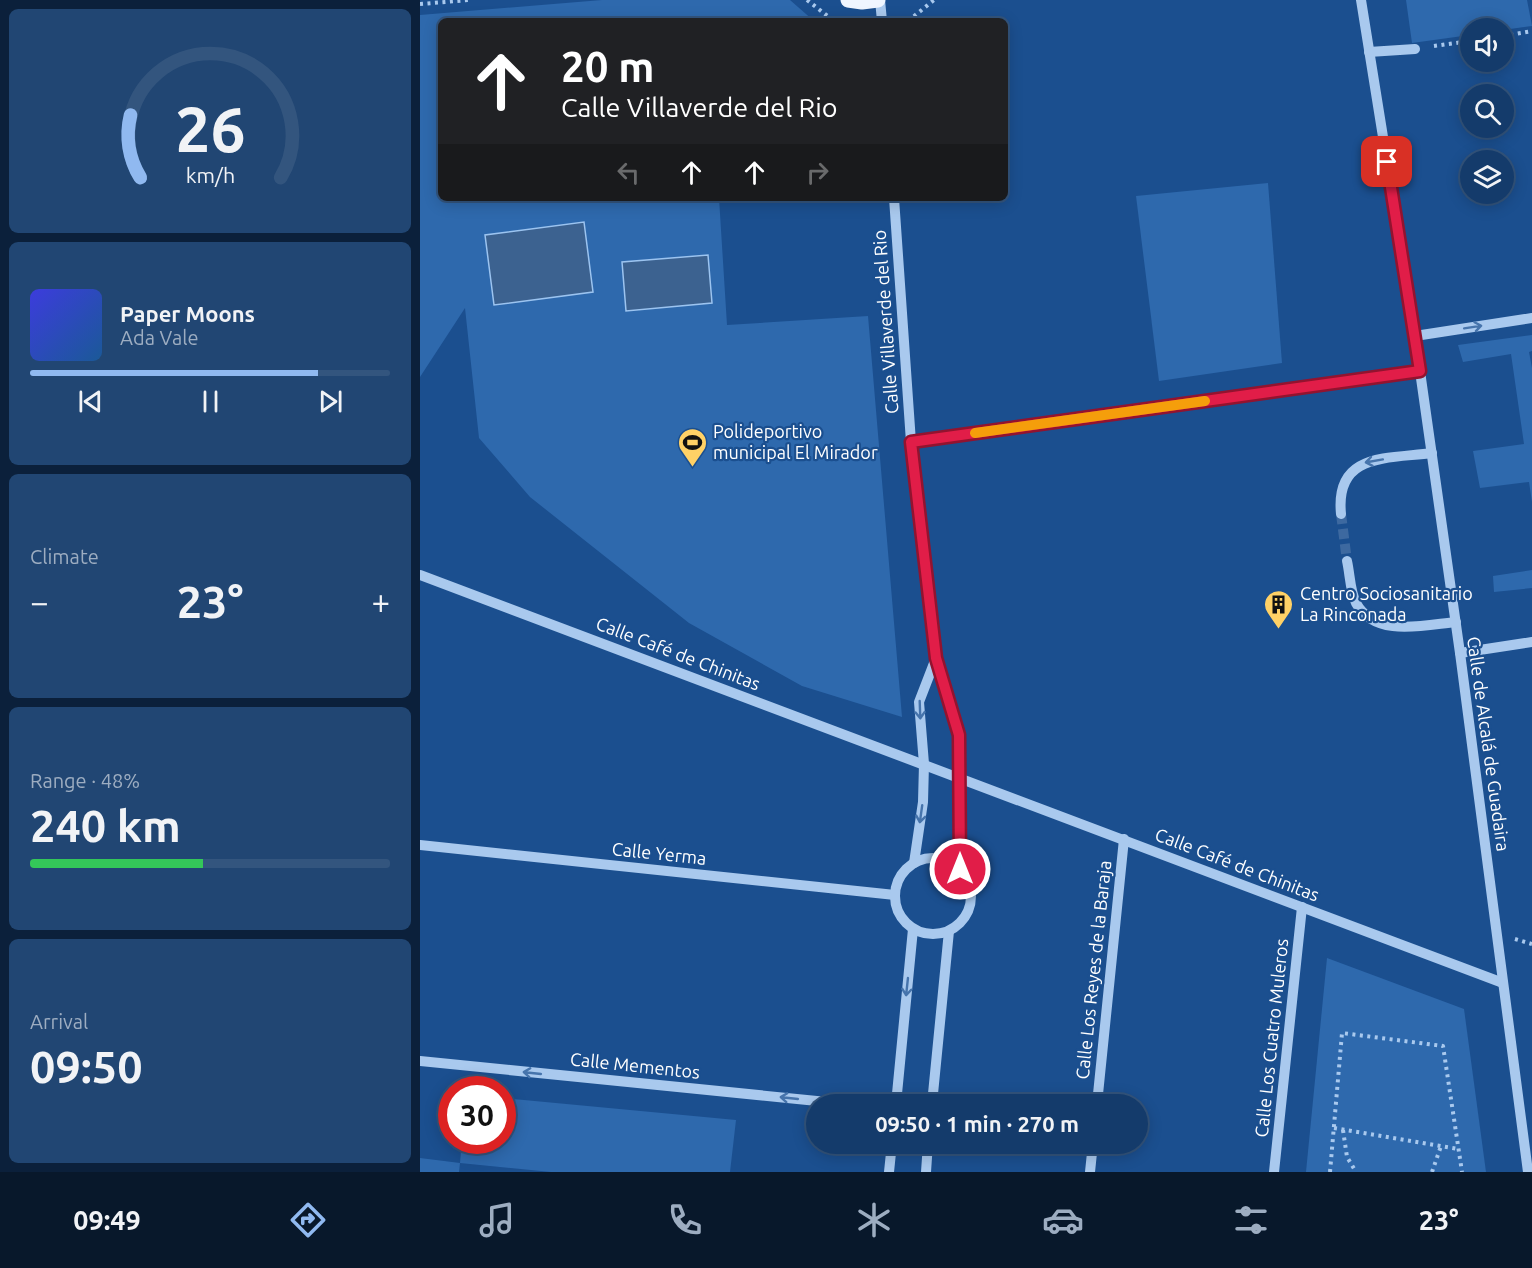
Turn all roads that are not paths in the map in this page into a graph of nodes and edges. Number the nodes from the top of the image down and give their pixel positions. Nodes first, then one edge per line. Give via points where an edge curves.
1 (848, 0) edge
2 (879, 0) edge
3 (1361, 0) edge
4 (882, 18) edge
5 (1415, 49) road end
6 (1369, 52) junction
7 (894, 201) edge
8 (1532, 318) edge
9 (1415, 336) junction
10 (1420, 371) junction
11 (911, 442) junction
12 (1432, 453) junction
13 (1341, 514) tunnel mouth
14 (1347, 561) tunnel mouth
15 (420, 574) edge
16 (1456, 622) junction
17 (1532, 642) edge
18 (1460, 653) junction
19 (936, 658) junction
20 (924, 764) junction
21 (960, 777) junction
22 (1124, 839) junction
23 (420, 845) edge
24 (914, 863) junction
25 (960, 869) junction
26 (895, 895) junction
27 (1302, 907) junction
28 (913, 929) junction
29 (949, 931) junction
30 (1503, 983) junction
31 (420, 1061) edge
32 (897, 1094) edge
33 (933, 1094) edge
34 (1098, 1094) edge
35 (806, 1100) edge
36 (891, 1154) edge
37 (927, 1154) edge
38 (1092, 1154) edge
39 (889, 1172) edge
40 (926, 1172) edge
41 (1090, 1172) edge
42 (1274, 1172) edge
43 (1528, 1172) edge

1 - 2 main road
2 - 4 street
3 - 6 street, Calle de Alcalá de Guadaira
5 - 6 street
6 - 9 street, Calle de Alcalá de Guadaira
7 - 11 street, Calle Villaverde del Rio
9 -> 8 street
9 - 10 street, Calle de Alcalá de Guadaira
10 - 11 street
10 - 12 street, Calle de Alcalá de Guadaira
11 - 19 street, Calle Villaverde del Rio
12 -> 13 street via 1365,462 1347,477 1339,493
12 - 16 street, Calle de Alcalá de Guadaira
14 - 16 street via 1355,602 1364,614 1383,625
15 - 20 street, Calle Café de Chinitas
16 - 18 street, Calle de Alcalá de Guadaira
17 - 18 street
18 - 30 street, Calle de Alcalá de Guadaira
19 -> 20 street, Calle Villaverde del Rio via 919,702
19 - 21 street, Calle Villaverde del Rio via 959,735
20 - 21 street, Calle Café de Chinitas
20 -> 24 street, Calle Villaverde del Rio
21 - 22 street, Calle Café de Chinitas
21 - 25 street, Calle Villaverde del Rio
22 - 27 street, Calle Café de Chinitas
22 - 34 street, Calle Los Reyes de la Baraja
23 - 26 street, Calle Yerma
24 - 25 street via 939,858
24 - 26 street via 904,872
25 - 29 street via 970,885 971,903 967,915
26 - 28 street via 903,920
27 - 30 street, Calle Café de Chinitas
27 - 42 street, Calle Los Cuatro Muleros
28 - 29 street via 937,934
28 -> 32 street
29 - 33 street
30 - 43 street, Calle de Alcalá de Guadaira
35 -> 31 street, Calle Mementos
36 - 39 street
37 - 40 street
38 - 41 street

